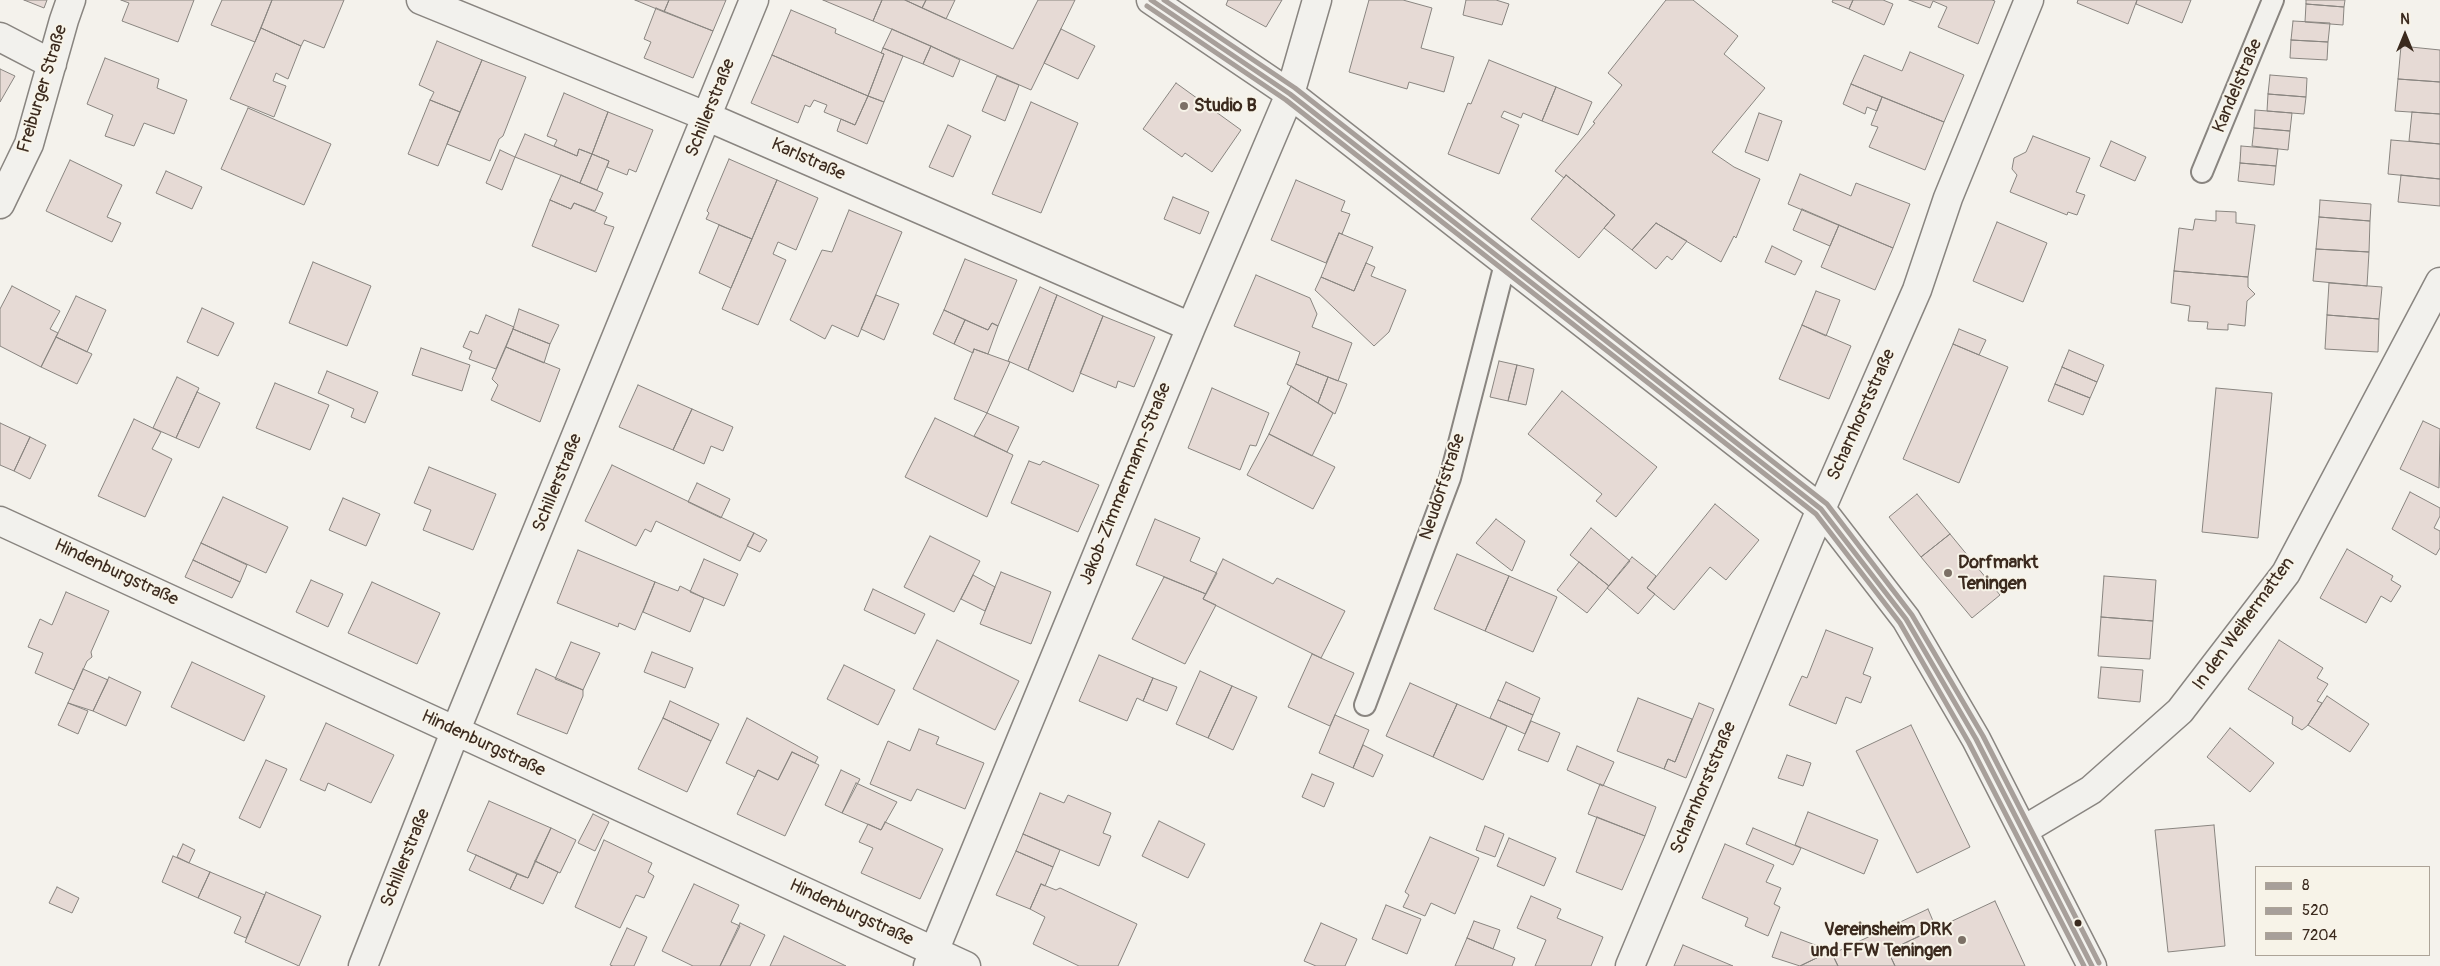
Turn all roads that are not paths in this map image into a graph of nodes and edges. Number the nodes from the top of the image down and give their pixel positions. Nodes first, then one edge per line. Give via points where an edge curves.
1 (71, 0) edge
2 (422, 0) edge
3 (754, 0) edge
4 (1151, 0) edge
5 (1317, 0) edge
6 (2029, 0) edge
7 (2273, 0) edge
8 (0, 37) edge
9 (52, 64) junction
10 (1290, 94) junction
11 (708, 117) junction
12 (2202, 172) dead end
13 (0, 204) edge
14 (1505, 264) junction
15 (2440, 282) edge
16 (1191, 328) junction
17 (1821, 509) junction
18 (0, 521) edge
19 (1365, 705) dead end
20 (455, 732) junction
21 (2024, 830) junction
22 (931, 958) edge
23 (363, 966) edge
24 (966, 966) edge
25 (1630, 966) edge
26 (2092, 966) edge

1 - 9 street, Freiburger Straße
2 - 11 street, Karlstraße
3 - 11 street, Schillerstraße
4 - 10 street
5 - 10 street, Jakob-Zimmermann-Straße
6 - 17 street, Scharnhorststraße via 1948,198 1917,290
7 - 12 lane, Kandelstraße
8 - 9 street
9 - 13 street, Freiburger Straße via 29,144
10 - 14 street
10 - 16 street, Jakob-Zimmermann-Straße
11 - 16 street, Karlstraße
11 - 20 street, Schillerstraße
14 - 17 street
14 - 19 lane, Neudorfstraße via 1450,478
15 - 21 street, In den Weihermatten via 2281,580 2180,711 2091,790
16 - 22 street, Jakob-Zimmermann-Straße
17 - 21 street via 1906,619 1976,739
17 - 25 street, Scharnhorststraße
18 - 20 street, Hindenburgstraße
20 - 22 street, Hindenburgstraße
20 - 23 street, Schillerstraße
21 - 26 street
22 - 24 street, Hindenburgstraße

